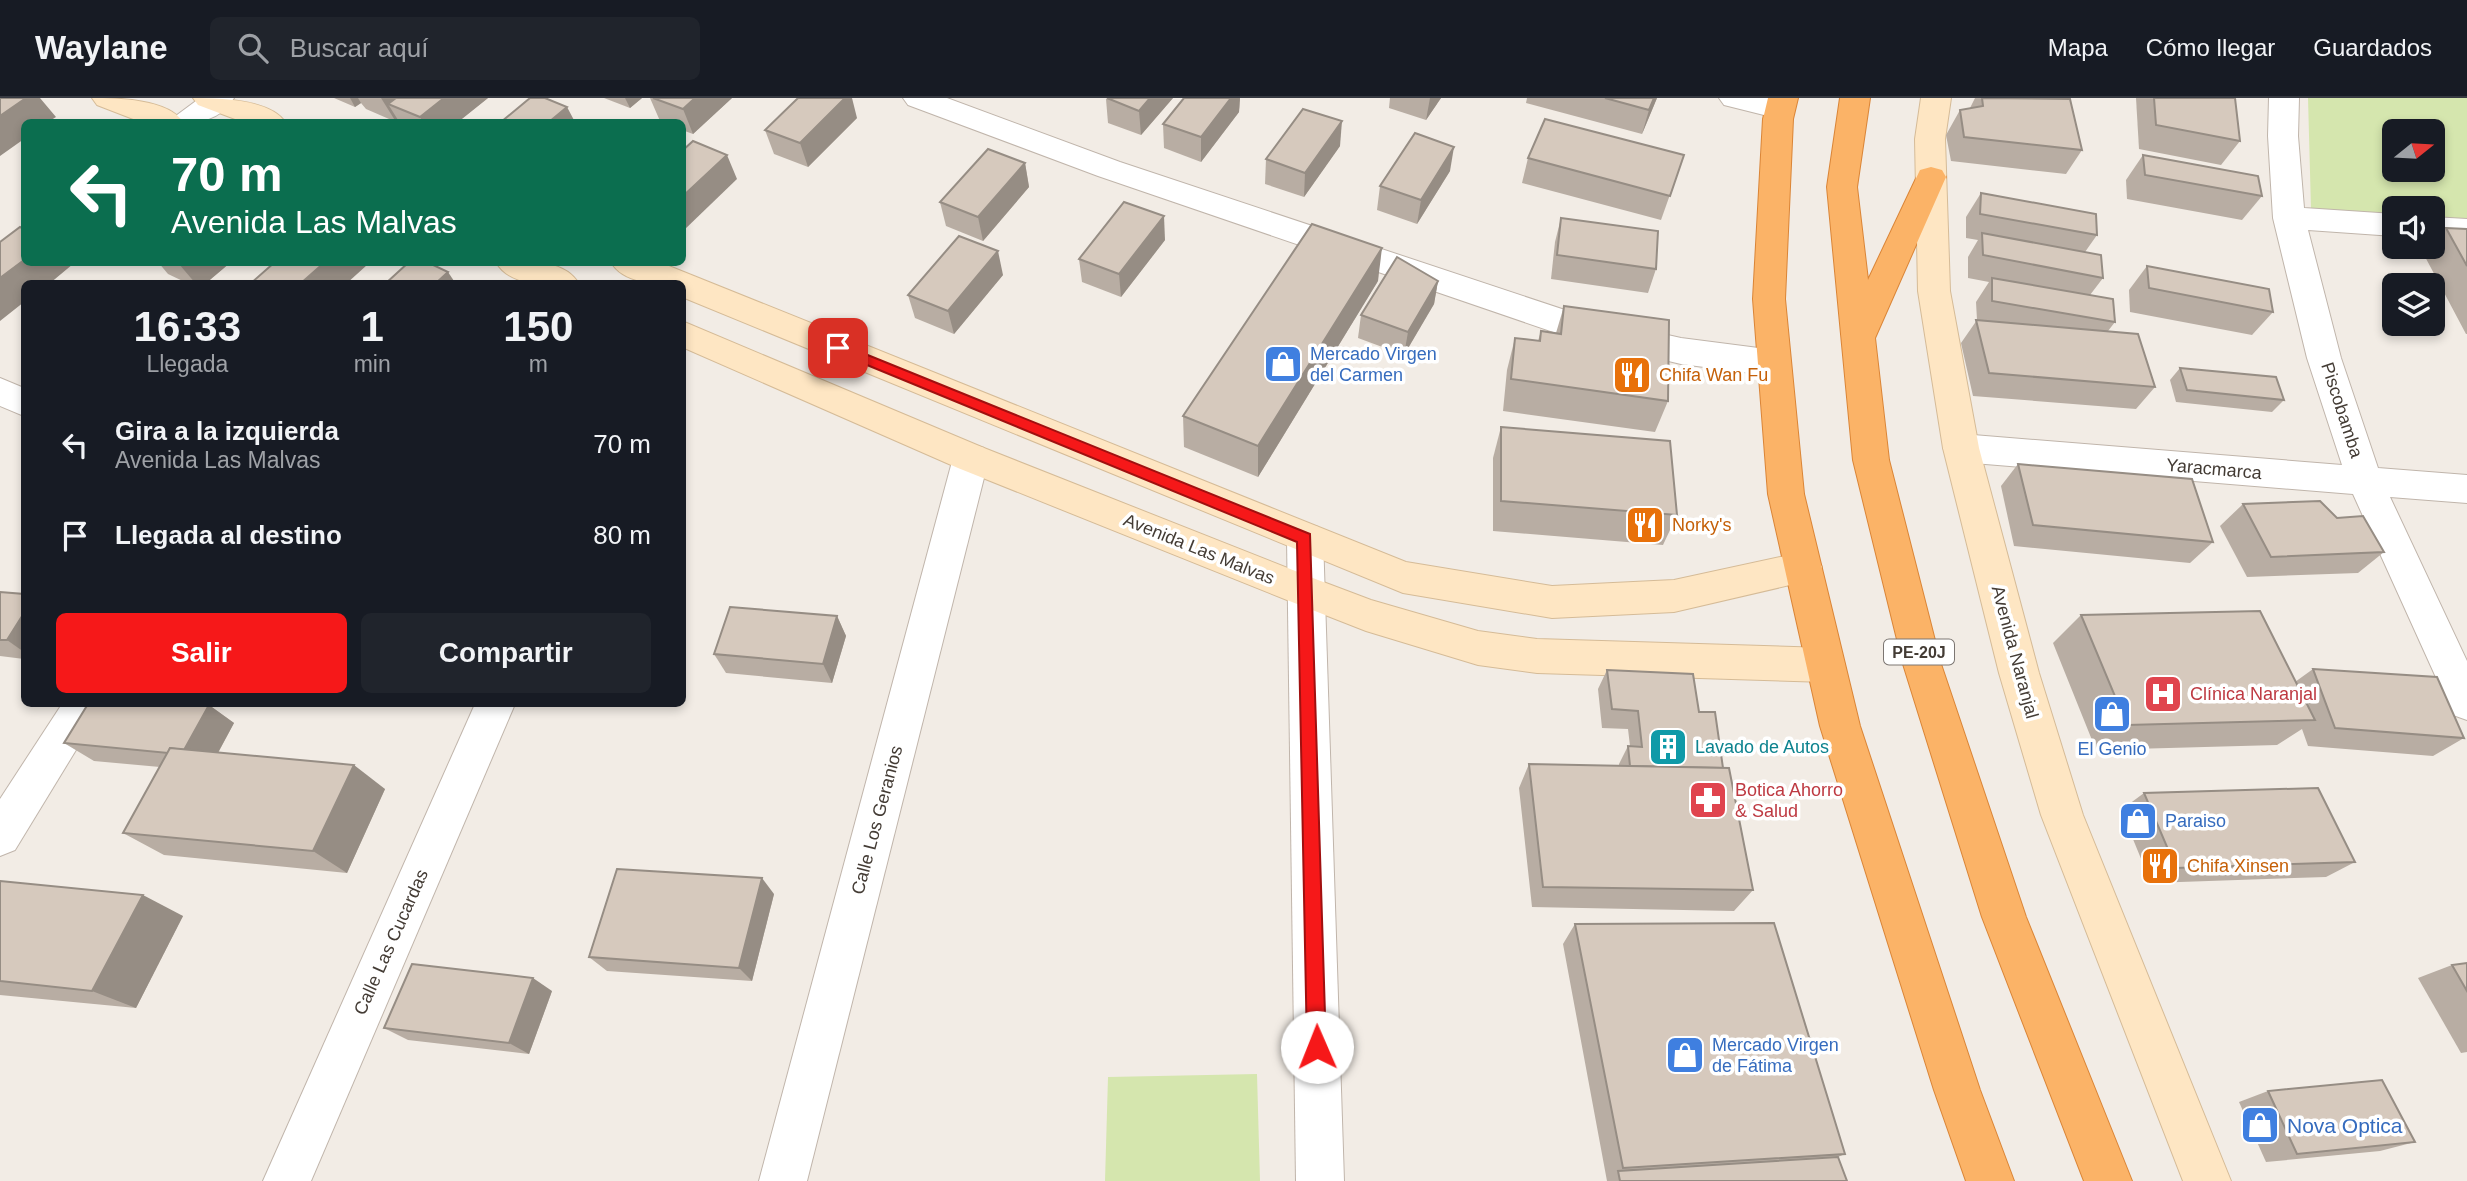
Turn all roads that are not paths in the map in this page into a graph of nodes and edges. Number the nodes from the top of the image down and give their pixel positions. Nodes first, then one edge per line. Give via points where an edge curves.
1 (107, 98) edge
2 (918, 98) edge
3 (1734, 98) edge
4 (1856, 98) edge
5 (1936, 98) edge
6 (2284, 98) edge
7 (214, 99) edge
8 (1782, 104) edge
9 (160, 119) edge
10 (191, 119) edge
11 (263, 119) edge
12 (1931, 177) junction
13 (2289, 218) junction
14 (2382, 224) edge
15 (2445, 229) edge
16 (2467, 230) edge
17 (521, 266) edge
18 (637, 266) edge
19 (554, 280) edge
20 (671, 280) edge
21 (686, 286) edge
22 (686, 335) edge
23 (1858, 340) junction
24 (1774, 363) junction
25 (0, 391) edge
26 (21, 402) edge
27 (1961, 448) junction
28 (971, 458) junction
29 (2365, 481) junction
30 (2467, 489) edge
31 (1305, 538) junction
32 (1803, 567) junction
33 (1305, 591) junction
34 (1826, 665) junction
35 (2467, 703) edge
36 (82, 707) edge
37 (494, 707) edge
38 (0, 836) edge
39 (287, 1181) edge
40 (783, 1181) edge
41 (1320, 1181) edge
42 (1990, 1181) edge
43 (2108, 1181) edge
44 (2207, 1181) edge

1 - 9 street
2 - 24 street via 1109,169 1580,328 1681,351
3 - 8 street
4 - 23 highway, PE-20J via 1842,187
5 - 12 street, Avenida Naranjal
6 - 13 street, Piscobamba
7 - 10 street
7 - 11 street
8 - 24 highway via 1769,299
12 - 23 highway
12 - 27 street, Avenida Naranjal via 1934,291
13 - 14 street
13 - 29 street, Piscobamba via 2325,358
15 - 16 street
17 - 19 street
18 - 20 street
21 - 31 street
22 - 28 street, Avenida Las Malvas
23 - 43 highway, PE-20J via 1871,460 1922,664 2004,917
24 - 32 highway via 1787,494
25 - 26 street
27 - 29 street, Yaracmarca
27 - 44 street, Avenida Naranjal via 2019,673 2062,816
28 - 33 street, Avenida Las Malvas
28 - 40 street, Calle Los Geranios
29 - 30 street, Yaracmarca
29 - 35 street, Piscobamba
31 - 32 street via 1403,577 1552,602 1674,596
31 - 33 street
32 - 34 highway
33 - 34 street, Avenida Las Malvas via 1366,615 1478,648 1537,656
33 - 41 street
34 - 42 highway via 1840,726
36 - 38 street
37 - 39 street, Calle Las Cucardas

